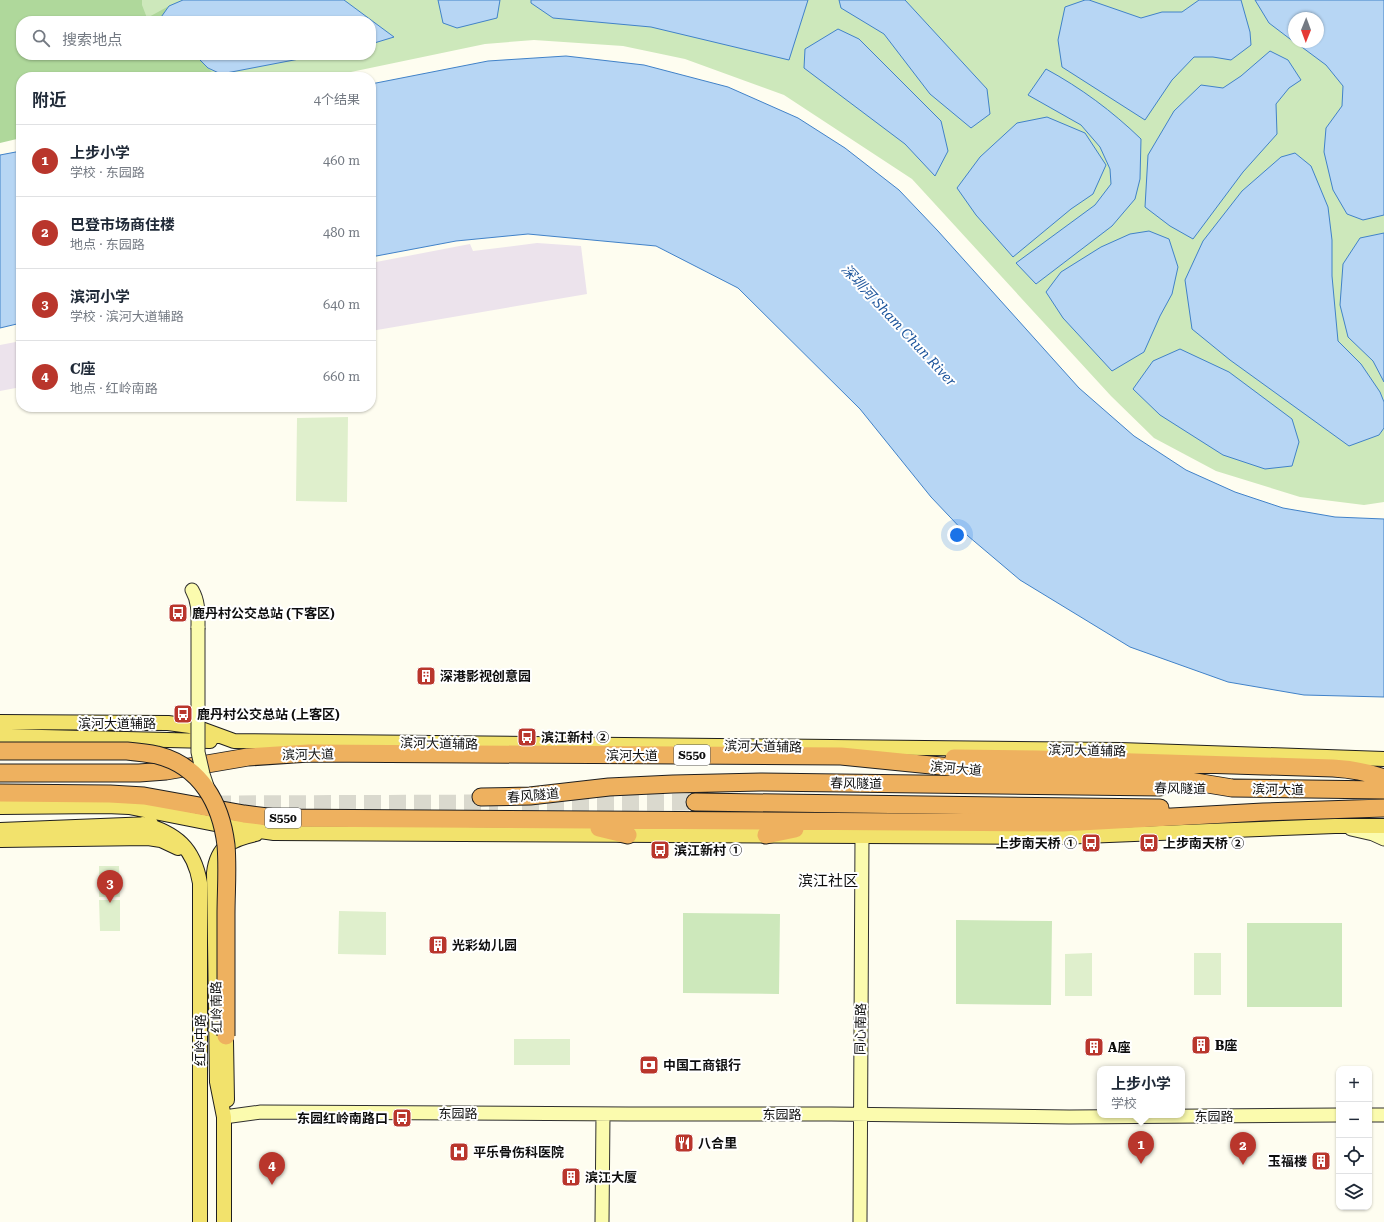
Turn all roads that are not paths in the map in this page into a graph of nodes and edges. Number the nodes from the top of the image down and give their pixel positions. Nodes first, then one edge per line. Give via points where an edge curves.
1 (192, 590) dead end
2 (0, 722) edge
3 (168, 723) junction
4 (0, 736) edge
5 (183, 740) junction
6 (234, 741) junction
7 (0, 751) edge
8 (841, 756) junction
9 (1384, 759) edge
10 (0, 773) edge
11 (1384, 778) edge
12 (1232, 788) junction
13 (1384, 790) edge
14 (0, 793) edge
15 (211, 795) junction
16 (481, 797) tunnel mouth
17 (695, 802) tunnel mouth
18 (0, 807) edge
19 (1384, 808) edge
20 (1263, 812) junction
21 (567, 821) junction
22 (828, 822) junction
23 (143, 824) junction
24 (225, 826) junction
25 (1335, 826) junction
26 (1384, 826) edge
27 (0, 830) edge
28 (274, 833) junction
29 (628, 835) junction
30 (766, 835) junction
31 (862, 836) junction
32 (1384, 839) edge
33 (0, 840) edge
34 (193, 860) junction
35 (226, 1036) joint
36 (603, 1114) junction
37 (860, 1114) junction
38 (1336, 1115) edge
39 (1372, 1115) edge
40 (1384, 1115) edge
41 (224, 1116) junction
42 (1185, 1116) edge
43 (1097, 1117) edge
44 (225, 1220) edge
45 (200, 1222) edge
46 (602, 1222) edge
47 (860, 1222) edge

1 - 15 street, bridge via 197,598 198,612 198,752
2 - 3 main road, 滨河大道辅路
3 - 5 main road
3 - 6 main road, 滨河大道辅路 via 190,726
4 - 5 main road
5 - 6 main road
6 - 9 main road, 滨河大道辅路 via 1120,750
7 - 15 highway, bridge via 127,751 158,755 181,765 201,782
8 - 10 highway, 滨河大道 / S550 via 309,753 248,757 139,773
8 - 11 highway via 1333,768 1352,769
8 - 12 highway, 滨河大道 / S550 via 991,771 1159,776
12 - 13 highway, 滨河大道 / S550
12 - 16 highway, 春风隧道 via 762,782 616,787 530,796
14 - 21 highway, 滨河大道 / S550 via 144,796 276,818
15 - 35 highway, bridge via 220,813 226,847
17 - 20 highway, 春风隧道 via 1185,808
18 - 24 main road via 129,807
19 - 20 highway, 滨河大道 / S550
20 - 22 highway, 滨河大道 / S550 via 1062,823
21 - 22 highway, 滨河大道 / S550
21 - 29 highway
22 - 30 highway
23 - 24 main road
23 - 27 main road
23 - 34 main road, 红岭中路 via 156,827 180,841 188,849
24 - 28 main road
25 - 26 main road
25 - 31 main road via 1059,837
25 - 32 street via 1373,834
28 - 29 main road
28 - 41 main road, 红岭南路 via 240,838 228,844 220,853 214,873 217,1082
29 - 30 main road
30 - 31 main road
31 - 37 street, 同心南路
33 - 34 main road via 148,838 172,844
34 - 45 main road, 红岭中路 via 200,889
35 - 41 main road via 227,1086
36 - 37 street, 东园路
36 - 41 street, 东园路 via 261,1112
36 - 46 street
37 - 43 street, 东园路
37 - 47 street, 同心南路
38 - 42 street, 东园路
39 - 40 street
41 - 44 main road, 红岭南路

